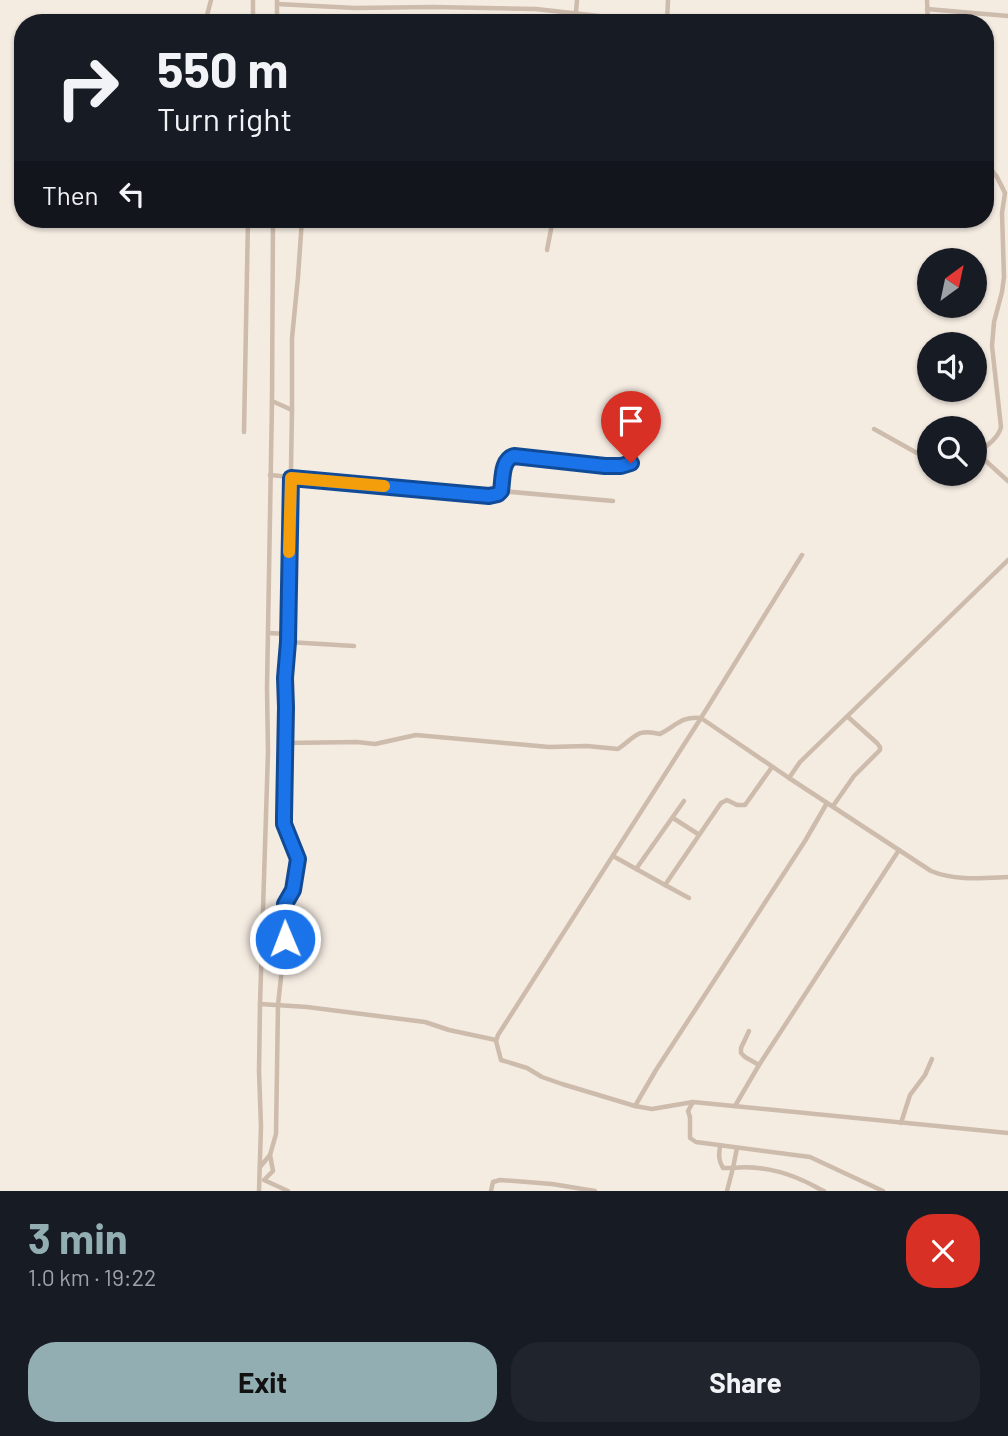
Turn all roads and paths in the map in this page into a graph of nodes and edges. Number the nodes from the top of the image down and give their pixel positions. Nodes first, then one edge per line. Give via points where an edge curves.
1 (577, 0) edge
2 (927, 0) edge
3 (277, 2) edge
4 (927, 9) junction
5 (576, 13) junction
6 (585, 14) edge
7 (927, 14) edge
8 (985, 14) edge
9 (994, 173) edge
10 (248, 228) edge
11 (273, 228) edge
12 (301, 228) edge
13 (551, 228) edge
14 (547, 250) dead end
15 (272, 401) junction
16 (292, 410) junction
17 (874, 429) dead end
18 (244, 432) dead end
19 (987, 444) edge
20 (917, 453) edge
21 (987, 462) edge
22 (631, 463) dead end
23 (270, 475) junction
24 (291, 478) junction
25 (1008, 481) edge
26 (501, 491) junction
27 (613, 501) dead end
28 (802, 555) dead end
29 (1008, 560) edge
30 (268, 633) junction
31 (288, 634) junction
32 (288, 642) junction
33 (354, 646) dead end
34 (848, 717) junction
35 (701, 718) junction
36 (286, 743) junction
37 (772, 766) junction
38 (789, 778) junction
39 (684, 801) dead end
40 (827, 803) junction
41 (833, 806) junction
42 (673, 818) junction
43 (698, 834) junction
44 (899, 850) junction
45 (613, 856) junction
46 (636, 869) junction
47 (1008, 877) edge
48 (665, 885) junction
49 (688, 898) dead end
50 (260, 1004) junction
51 (278, 1005) junction
52 (749, 1031) dead end
53 (496, 1040) junction
54 (932, 1059) dead end
55 (759, 1065) junction
56 (692, 1102) junction
57 (679, 1105) junction
58 (635, 1106) junction
59 (735, 1106) junction
60 (688, 1111) junction
61 (901, 1123) junction
62 (1008, 1133) edge
63 (720, 1146) junction
64 (737, 1148) junction
65 (270, 1155) junction
66 (260, 1167) junction
67 (723, 1168) junction
68 (733, 1168) junction
69 (261, 1180) junction
70 (728, 1183) junction
71 (259, 1191) edge
72 (288, 1191) edge
73 (491, 1191) edge
74 (595, 1191) edge
75 (727, 1191) edge
76 (824, 1191) edge
77 (883, 1191) edge

1 - 5 street
2 - 4 street
3 - 5 street
4 - 7 street
4 - 8 street
5 - 6 street
9 - 19 street via 1005,193 1004,277 992,346 1001,428
10 - 18 street
11 - 15 street
12 - 16 street via 292,338
13 - 14 street
15 - 16 street
15 - 23 street
16 - 24 street
17 - 20 street
21 - 25 street
22 - 26 street via 605,466 509,457
23 - 24 street
23 - 30 street
24 - 26 street via 481,496
24 - 31 street
26 - 27 street
28 - 35 street
29 - 34 street
30 - 31 street
30 - 50 street
31 - 32 street
32 - 33 street
32 - 36 street
34 - 38 street
34 - 41 street via 880,750
35 - 36 street via 684,718 660,734 638,733 618,748 416,735 375,744
35 - 37 street
35 - 45 street
36 - 51 street via 284,824 298,859 293,890 285,904
37 - 38 street
37 - 43 street via 748,803 743,806 724,800
38 - 40 street
39 - 42 street
40 - 41 street
40 - 58 street
41 - 44 street
42 - 43 street
42 - 46 street
43 - 48 street
44 - 47 street via 937,873
44 - 55 street
45 - 46 street
45 - 53 street
46 - 48 street
48 - 49 street
50 - 51 street
50 - 66 street
51 - 53 street via 425,1022
51 - 65 street via 277,1120
52 - 55 street via 741,1053
53 - 58 street via 504,1062
54 - 61 street via 910,1095
55 - 59 street
56 - 57 street
56 - 59 street
56 - 60 street
57 - 58 street via 660,1109
57 - 60 street
59 - 61 street
60 - 63 street via 690,1138
61 - 62 street
63 - 64 street
63 - 67 street
64 - 68 street
64 - 77 street via 810,1157
65 - 66 street
65 - 69 street via 272,1171
66 - 69 street
67 - 68 street
67 - 70 street
68 - 70 street
68 - 76 street via 764,1169
69 - 71 street
69 - 72 street
70 - 75 street
73 - 74 street via 493,1182 500,1180

